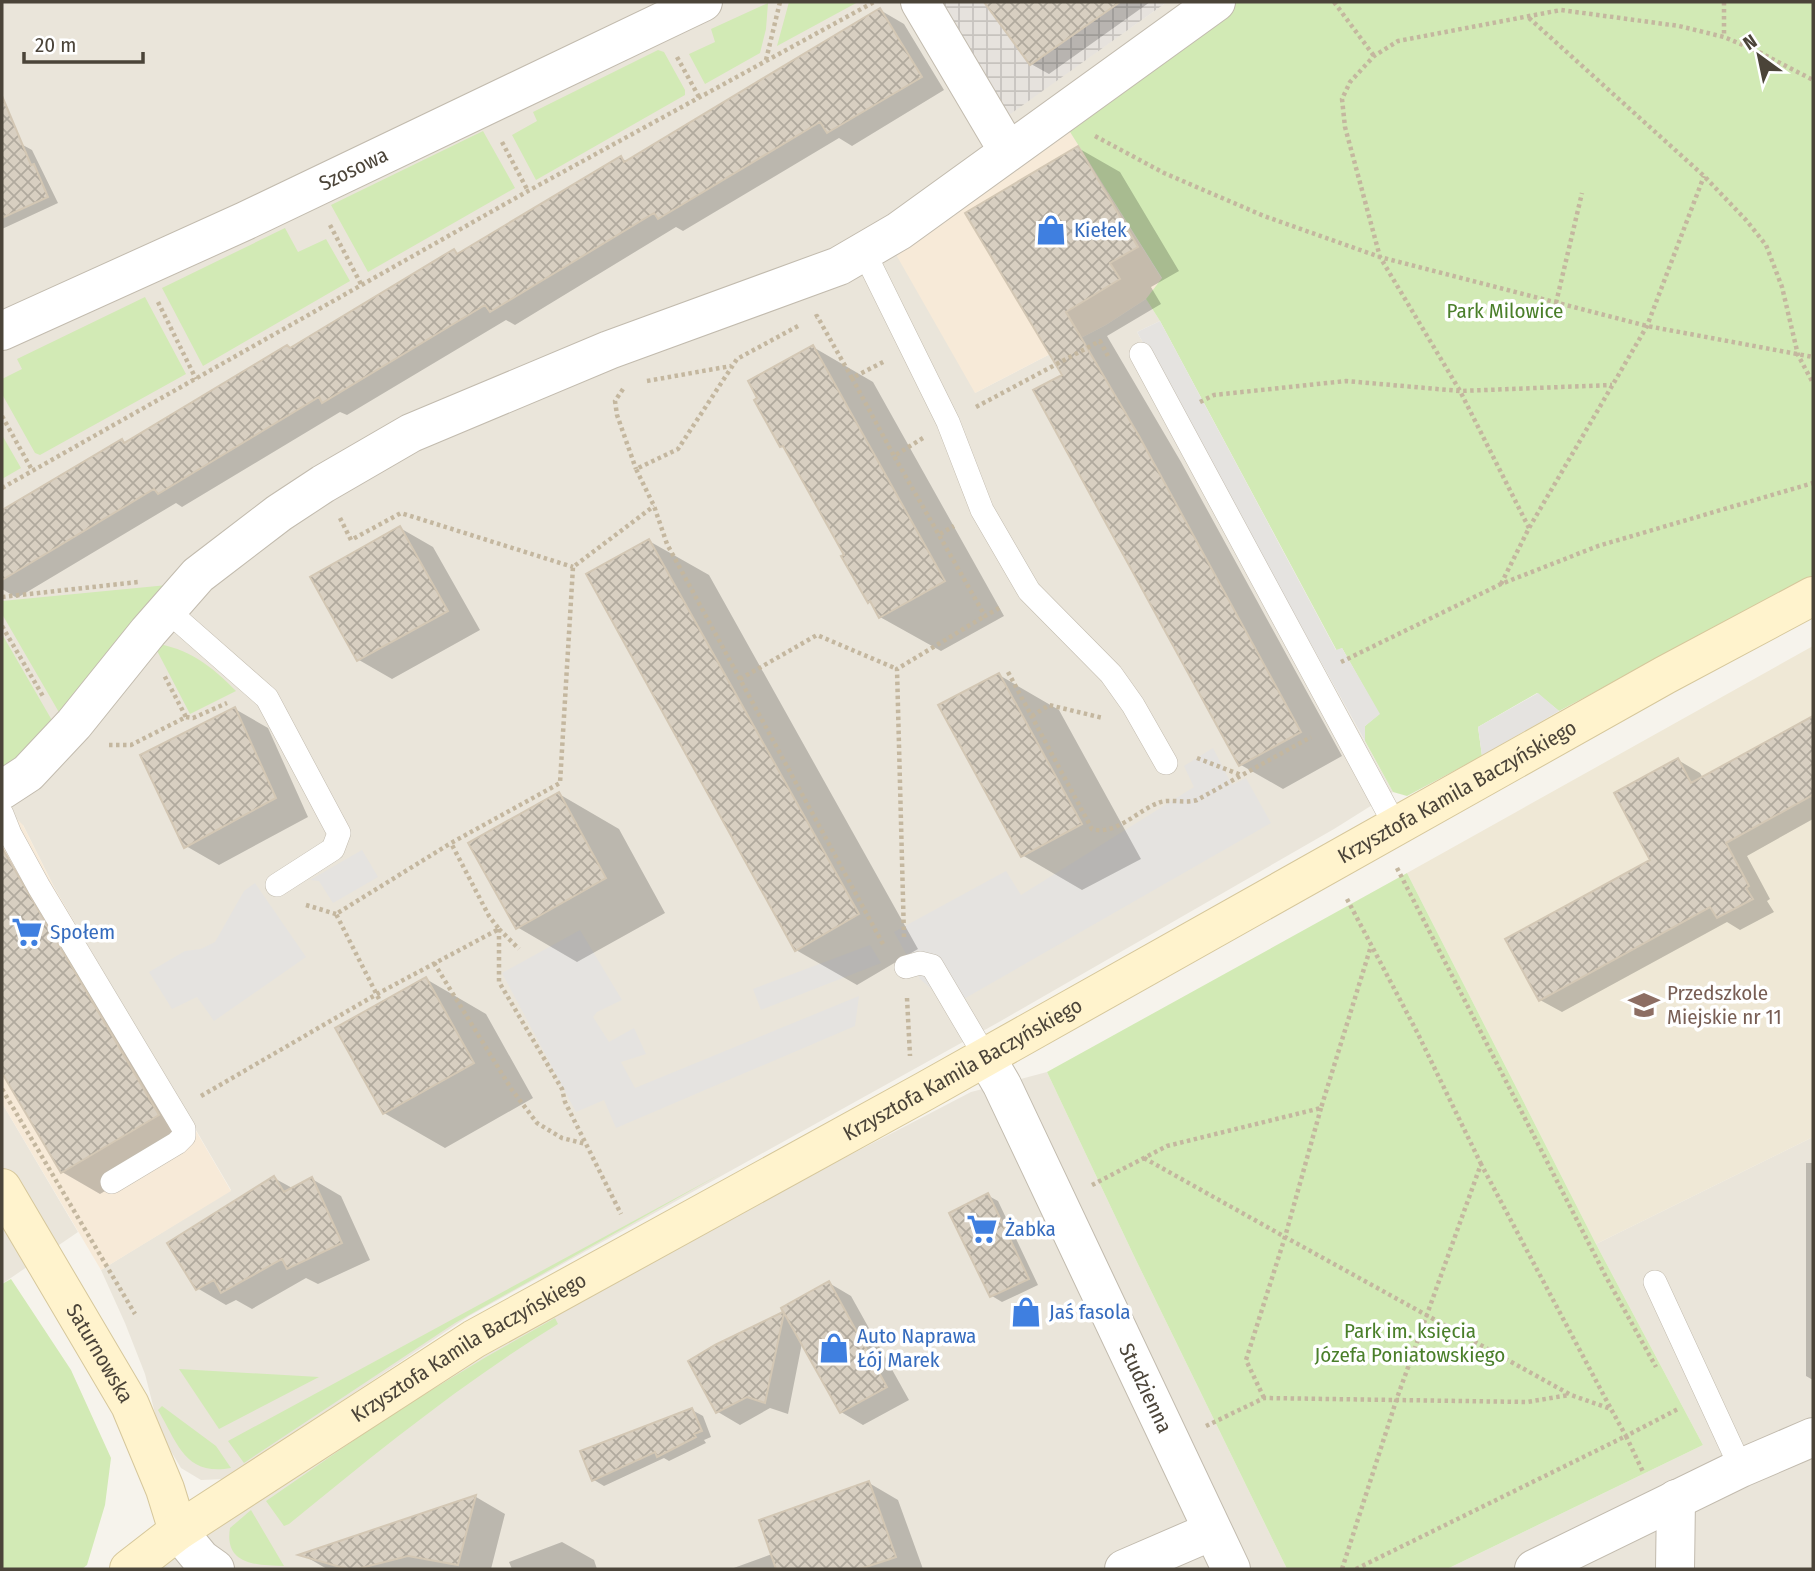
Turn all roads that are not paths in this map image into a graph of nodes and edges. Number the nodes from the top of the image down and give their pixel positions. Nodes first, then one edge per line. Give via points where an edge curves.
1 (703, 2) edge
2 (1216, 2) edge
3 (926, 4) edge
4 (1008, 151) junction
5 (864, 252) junction
6 (2, 331) edge
7 (1141, 354) dead end
8 (1813, 596) edge
9 (156, 624) junction
10 (1166, 763) dead end
11 (2, 790) edge
12 (2, 814) edge
13 (1387, 830) junction
14 (277, 885) dead end
15 (906, 967) road end
16 (985, 1056) junction
17 (112, 1182) dead end
18 (2, 1188) edge
19 (1655, 1282) dead end
20 (1813, 1437) edge
21 (1741, 1468) junction
22 (1668, 1503) junction
23 (178, 1531) junction
24 (1212, 1531) junction
25 (129, 1569) edge
26 (176, 1569) edge
27 (215, 1569) edge
28 (1124, 1569) edge
29 (1231, 1569) edge
30 (1534, 1569) edge
31 (1675, 1569) edge

1 - 6 street, Szosowa
2 - 4 street
3 - 4 street
4 - 5 street
5 - 9 street via 839,266 609,350 411,433 279,513 198,575
5 - 10 lane via 948,422 982,510 1029,591 1111,674
7 - 13 lane via 1315,675
8 - 13 street, Krzysztofa Kamila Baczyńskiego
9 - 11 street via 65,734 28,773
9 - 14 lane via 267,698 339,833 333,849
12 - 17 lane via 39,887 184,1129 177,1143
13 - 16 street, Krzysztofa Kamila Baczyńskiego
15 - 16 lane via 932,966
16 - 23 street, Krzysztofa Kamila Baczyńskiego via 474,1339
16 - 24 street, Studzienna
18 - 23 street, Saturnowska via 130,1405
19 - 21 lane
20 - 21 street
21 - 22 street
22 - 30 street
22 - 31 street
23 - 25 street, Krzysztofa Kamila Baczyńskiego
23 - 26 street
23 - 27 street
24 - 28 street
24 - 29 street, Studzienna

